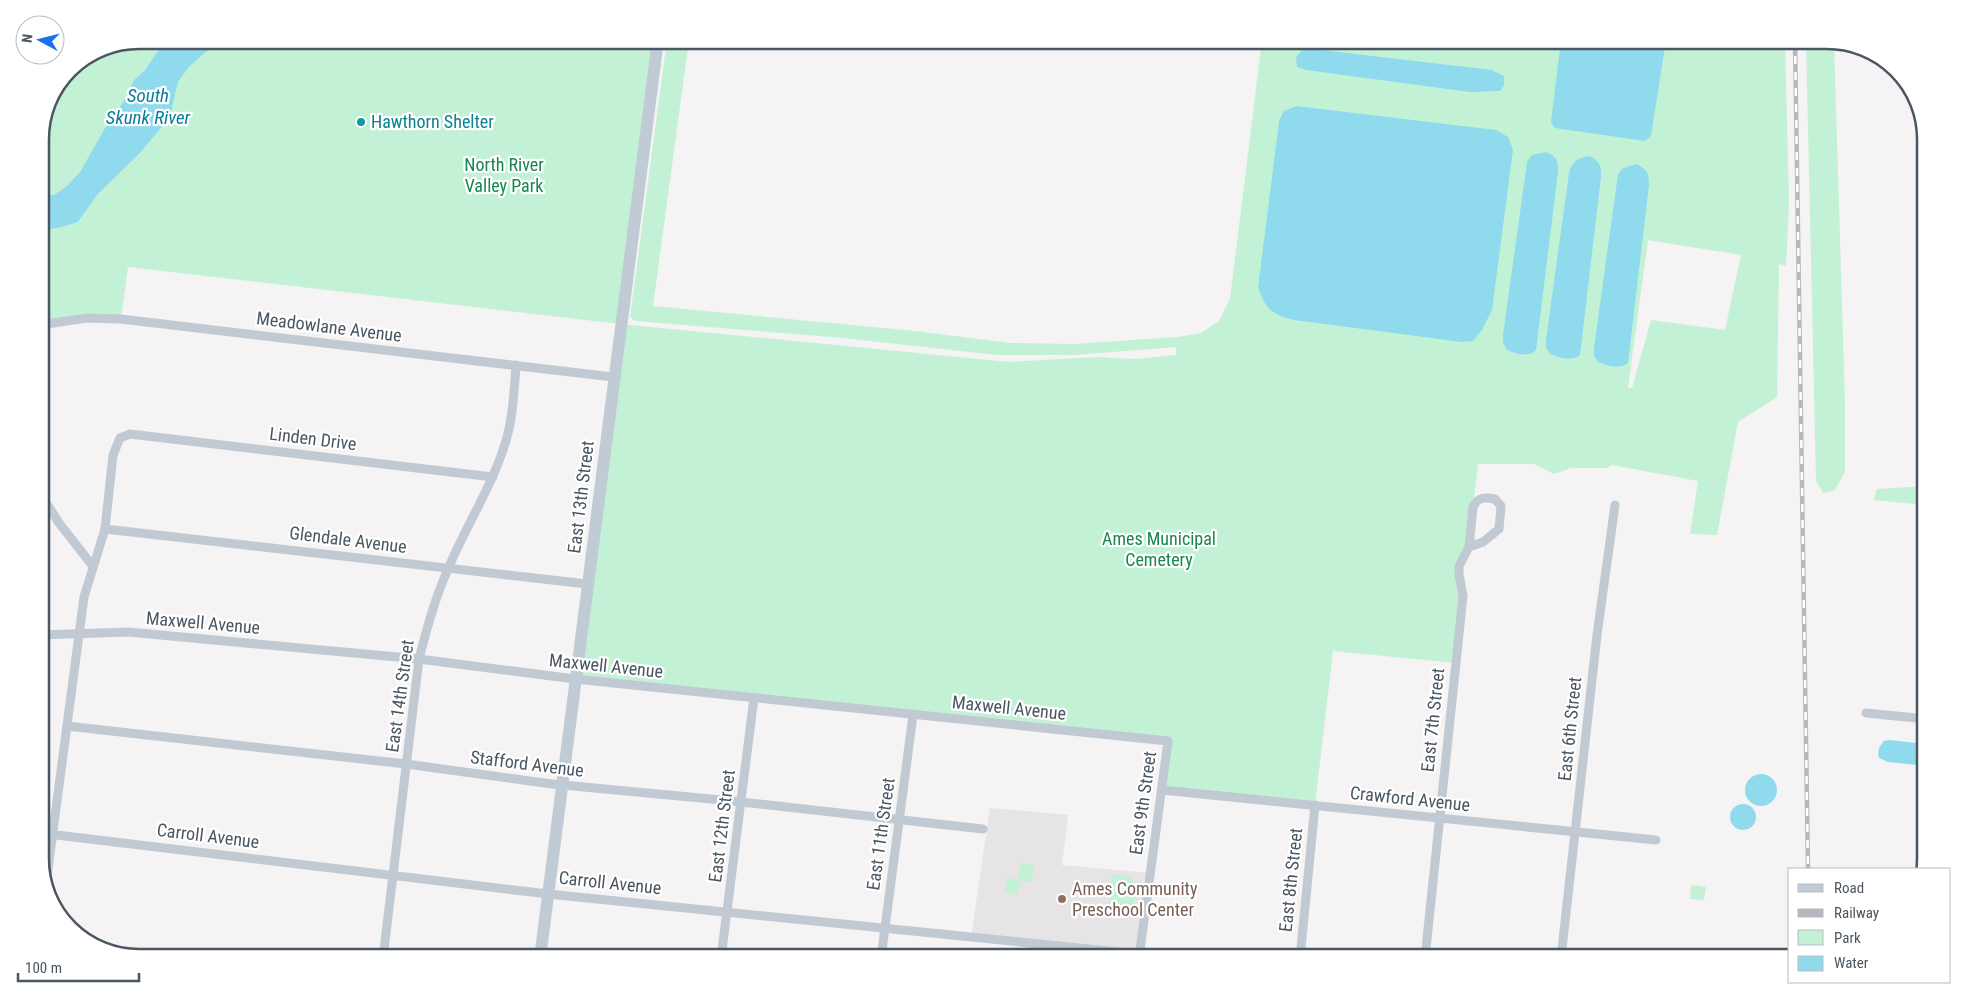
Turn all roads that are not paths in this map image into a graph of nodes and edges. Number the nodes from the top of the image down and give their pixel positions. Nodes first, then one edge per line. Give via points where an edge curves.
1 (657, 49) edge
2 (49, 324) edge
3 (516, 365) junction
4 (613, 377) junction
5 (493, 477) junction
6 (1615, 505) dead end
7 (49, 507) edge
8 (105, 529) junction
9 (1469, 547) junction
10 (92, 565) junction
11 (448, 568) junction
12 (587, 584) junction
13 (79, 633) junction
14 (49, 635) edge
15 (418, 659) junction
16 (575, 679) junction
17 (754, 698) junction
18 (1866, 712) dead end
19 (913, 715) junction
20 (1917, 718) edge
21 (67, 726) junction
22 (1168, 741) joint
23 (406, 764) junction
24 (562, 785) junction
25 (1162, 790) junction
26 (741, 802) junction
27 (1315, 805) junction
28 (1440, 818) junction
29 (899, 820) junction
30 (983, 829) dead end
31 (1575, 832) junction
32 (49, 834) edge
33 (53, 834) junction
34 (1656, 840) dead end
35 (49, 863) edge
36 (393, 874) junction
37 (548, 894) junction
38 (727, 912) junction
39 (885, 928) junction
40 (384, 949) edge
41 (541, 949) edge
42 (722, 949) edge
43 (882, 949) edge
44 (1076, 949) edge
45 (1140, 949) edge
46 (1301, 949) edge
47 (1426, 949) edge
48 (1561, 949) edge

1 - 4 main road, East 13th Street
2 - 3 street, Meadowlane Avenue via 87,318 121,319
3 - 4 street, Meadowlane Avenue
3 - 5 street, East 14th Street via 506,442
4 - 12 main road, East 13th Street
5 - 8 street, Linden Drive via 130,434 120,438 116,446
5 - 11 street, East 14th Street
6 - 31 street, East 6th Street
7 - 10 street
8 - 10 street
8 - 11 street, Glendale Avenue
9 - 9 street, East 7th Street via 1472,507 1481,498 1495,499 1501,506 1499,529 1483,542
9 - 28 street, East 7th Street via 1459,566 1463,596
10 - 13 street
11 - 12 street, Glendale Avenue
11 - 15 street, East 14th Street
12 - 16 main road, East 13th Street
13 - 14 street, Maxwell Avenue
13 - 15 street, Maxwell Avenue via 128,632
13 - 21 street
15 - 16 street, Maxwell Avenue
15 - 23 street, East 14th Street
16 - 17 street, Maxwell Avenue
16 - 24 main road, East 13th Street
17 - 19 street, Maxwell Avenue
17 - 26 street, East 12th Street
18 - 20 street
19 - 22 street, Maxwell Avenue
19 - 29 street, East 11th Street
21 - 23 street, Stafford Avenue
21 - 33 street
22 - 25 street, East 9th Street
23 - 24 street, Stafford Avenue
23 - 36 street, East 14th Street
24 - 26 street, Stafford Avenue
24 - 37 main road, East 13th Street
25 - 27 street, Crawford Avenue
25 - 45 street, East 9th Street
26 - 29 street, Stafford Avenue
26 - 38 street, East 12th Street
27 - 28 street, Crawford Avenue
27 - 46 street, East 8th Street
28 - 31 street, Crawford Avenue
28 - 47 street, East 7th Street
29 - 30 street, Stafford Avenue
29 - 39 street, East 11th Street
31 - 34 street, Crawford Avenue
31 - 48 street, East 6th Street
32 - 33 street, Carroll Avenue
33 - 35 street
33 - 36 street, Carroll Avenue
36 - 37 street, Carroll Avenue
36 - 40 street, East 14th Street
37 - 38 street, Carroll Avenue
37 - 41 main road, East 13th Street
38 - 39 street, Carroll Avenue
38 - 42 street, East 12th Street
39 - 43 street, East 11th Street
39 - 44 street, Carroll Avenue

